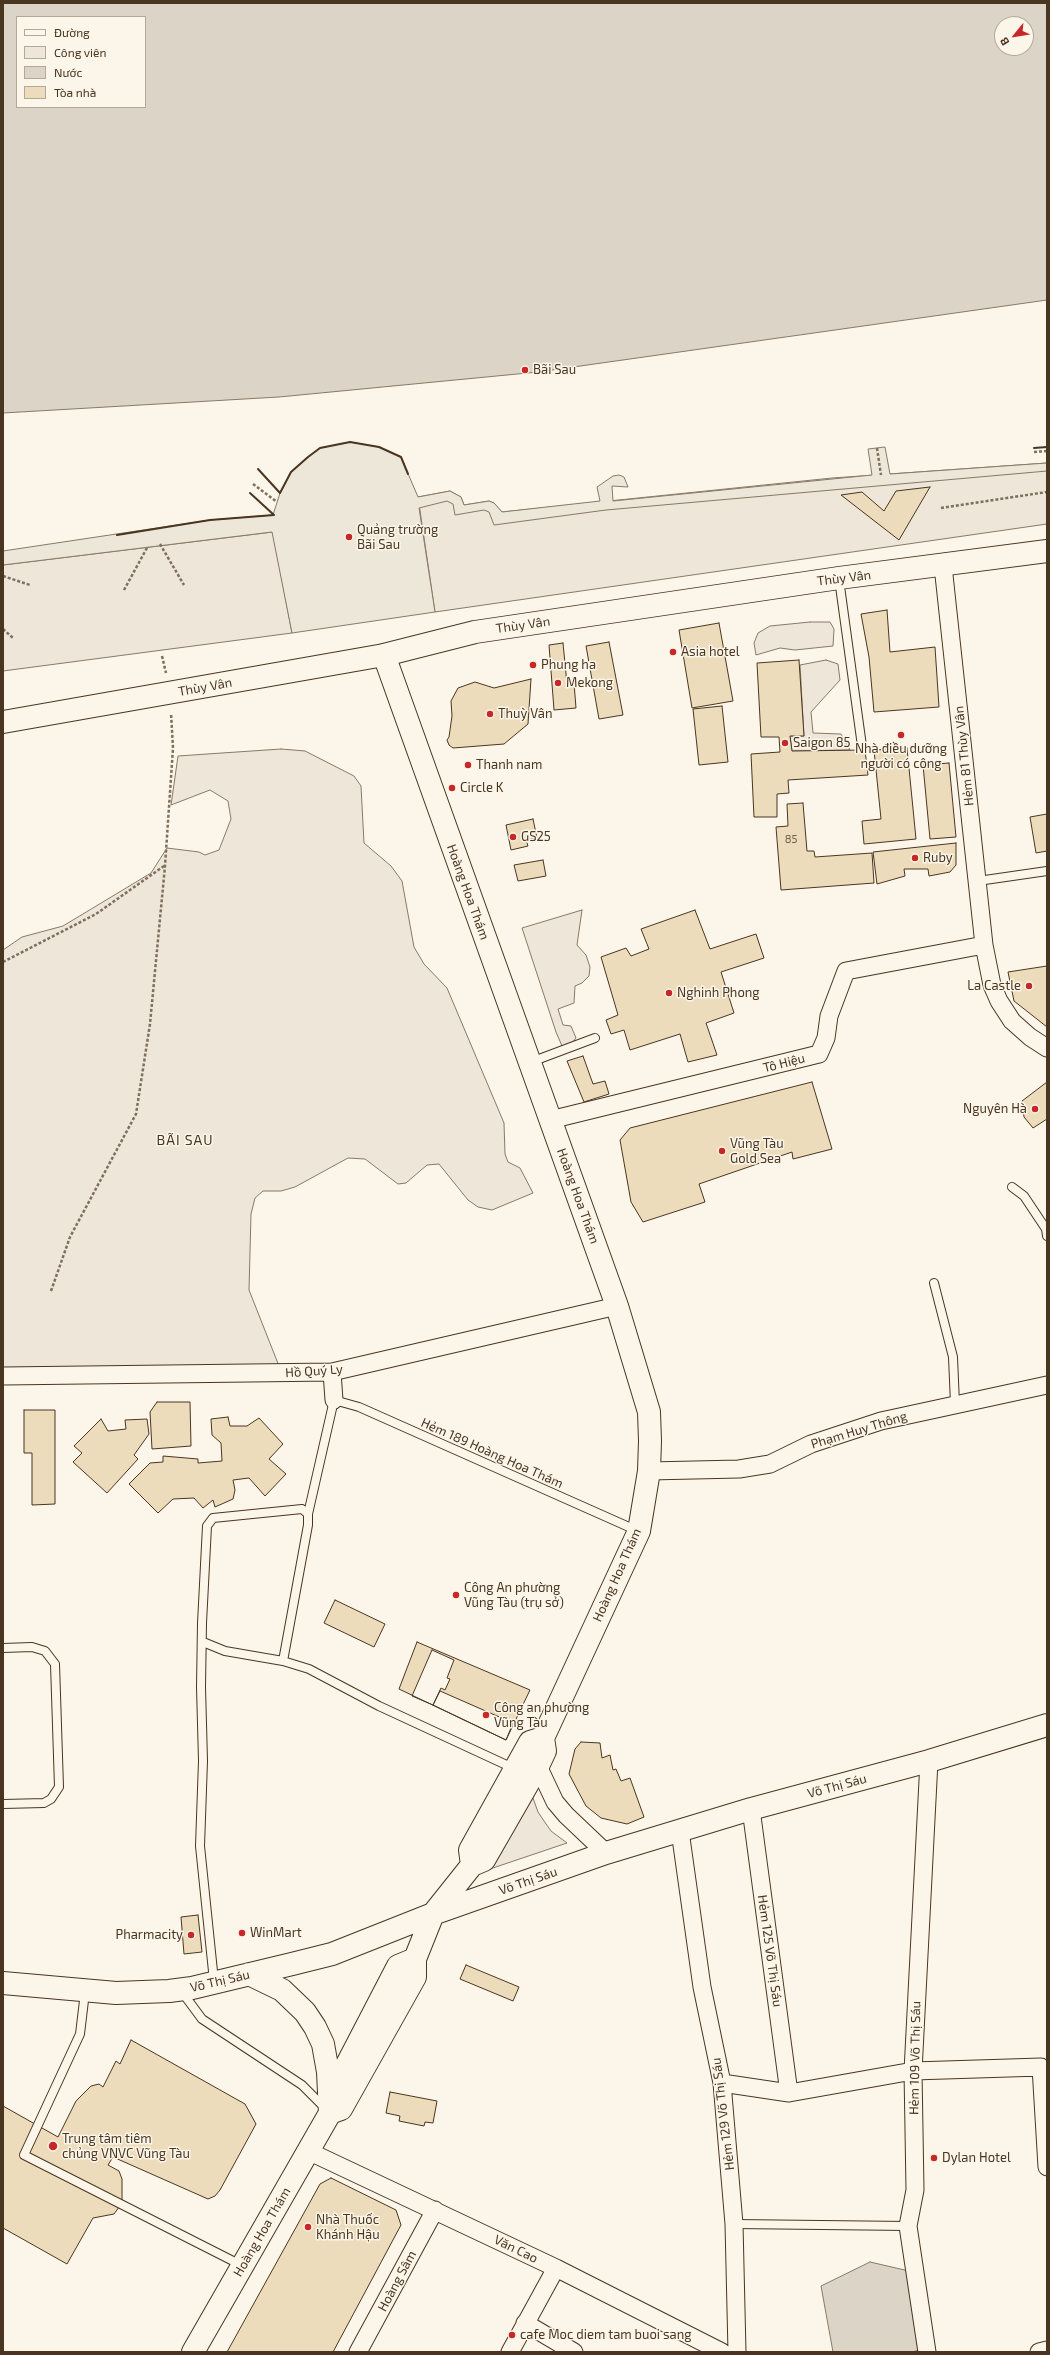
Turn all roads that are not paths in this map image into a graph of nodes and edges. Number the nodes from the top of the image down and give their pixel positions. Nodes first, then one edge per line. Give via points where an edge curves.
1 (1047, 551) edge
2 (943, 566) junction
3 (839, 578) junction
4 (384, 655) junction
5 (3, 722) edge
6 (862, 746) dead end
7 (1047, 871) edge
8 (978, 881) junction
9 (984, 945) junction
10 (595, 1038) dead end
11 (1047, 1048) edge
12 (530, 1062) junction
13 (550, 1120) junction
14 (1012, 1187) dead end
15 (1047, 1236) edge
16 (934, 1283) dead end
17 (617, 1306) junction
18 (332, 1372) junction
19 (3, 1376) edge
20 (1047, 1385) edge
21 (334, 1400) junction
22 (955, 1404) junction
23 (649, 1471) junction
24 (308, 1514) junction
25 (639, 1531) junction
26 (203, 1642) junction
27 (3, 1648) edge
28 (283, 1661) junction
29 (1047, 1725) edge
30 (542, 1738) junction
31 (929, 1761) junction
32 (538, 1766) junction
33 (515, 1769) junction
34 (3, 1804) edge
35 (751, 1809) junction
36 (680, 1831) junction
37 (606, 1853) junction
38 (472, 1865) junction
39 (433, 1914) junction
40 (249, 1974) junction
41 (214, 1982) junction
42 (3, 1983) edge
43 (180, 1989) junction
44 (85, 1992) junction
45 (913, 2071) junction
46 (722, 2083) junction
47 (789, 2093) junction
48 (329, 2106) junction
49 (308, 2151) junction
50 (1047, 2167) edge
51 (435, 2210) junction
52 (734, 2224) junction
53 (908, 2226) junction
54 (242, 2266) junction
55 (556, 2268) junction
56 (525, 2323) junction
57 (1047, 2350) edge
58 (193, 2352) edge
59 (358, 2352) edge
60 (510, 2352) edge
61 (574, 2352) edge
62 (722, 2352) edge
63 (737, 2352) edge
64 (927, 2352) edge
65 (1039, 2352) edge

1 - 2 main road, Thùy Vân
2 - 3 main road, Thùy Vân
2 - 8 street, Hẻm 81 Thùy Vân
3 - 4 main road, Thùy Vân via 475,632
3 - 6 lane
4 - 5 main road, Thùy Vân
4 - 12 main road, Hoàng Hoa Thám
7 - 8 lane
8 - 9 street, Hẻm 81 Thùy Vân
9 - 11 street, Hẻm 81 Thùy Vân via 998,1001 1012,1021
9 - 13 street, Tô Hiệu via 846,971 829,1016 826,1038 819,1054
10 - 12 lane
12 - 13 main road, Hoàng Hoa Thám
13 - 17 main road, Hoàng Hoa Thám
14 - 15 lane via 1024,1196 1046,1229
16 - 22 lane via 950,1339
17 - 18 street, Hồ Quý Ly
17 - 23 main road, Hoàng Hoa Thám via 649,1412
18 - 19 street, Hồ Quý Ly
18 - 21 street
20 - 22 street, Phạm Huy Thông
21 - 24 lane
21 - 25 lane, Hẻm 189 Hoàng Hoa Thám via 359,1407
22 - 23 street, Phạm Huy Thông via 840,1433 770,1464 740,1469
23 - 25 main road, Hoàng Hoa Thám
24 - 26 lane via 302,1508 213,1518 207,1526
24 - 28 lane via 308,1526
25 - 30 main road, Hoàng Hoa Thám
26 - 28 lane via 225,1650
26 - 41 lane via 200,1846
27 - 34 lane via 32,1647 45,1651 55,1664 59,1788 52,1798 44,1803
28 - 33 lane via 309,1669 379,1706
29 - 31 main road, Võ Thị Sáu
30 - 32 main road, Hoàng Hoa Thám via 545,1751
30 - 33 main road via 530,1742
31 - 35 main road, Võ Thị Sáu
31 - 45 street, Hẻm 109 Võ Thị Sáu
32 - 37 street via 558,1806
32 - 38 main road, Hoàng Hoa Thám via 484,1860
33 - 38 main road via 470,1850
35 - 36 main road, Võ Thị Sáu
35 - 47 street, Hẻm 125 Võ Thị Sáu
36 - 37 main road, Võ Thị Sáu
36 - 46 street, Hẻm 129 Võ Thị Sáu via 702,1987
37 - 39 main road, Võ Thị Sáu
38 - 39 main road, Hoàng Hoa Thám
39 - 40 main road, Võ Thị Sáu via 332,1954
39 - 48 main road, Hoàng Hoa Thám via 415,1959 415,1977 341,2109
40 - 41 main road, Võ Thị Sáu
40 - 48 main road via 282,1990 306,2012 323,2044 328,2072
41 - 43 main road, Võ Thị Sáu
42 - 44 main road, Võ Thị Sáu
43 - 44 main road, Võ Thị Sáu via 116,1994
43 - 48 lane via 202,2019 302,2085
44 - 54 lane via 80,2034 24,2155
45 - 47 street
45 - 50 street via 1041,2067
45 - 53 street, Hẻm 109 Võ Thị Sáu via 915,2190
46 - 47 street
46 - 52 street, Hẻm 129 Võ Thị Sáu
48 - 49 main road, Hoàng Hoa Thám
49 - 51 street, Văn Cao
49 - 54 main road, Hoàng Hoa Thám
51 - 55 street, Văn Cao
51 - 59 street, Hoàng Sâm
52 - 53 lane
52 - 63 street, Hẻm 129 Võ Thị Sáu
53 - 64 street, Hẻm 109 Võ Thị Sáu
54 - 58 main road, Hoàng Hoa Thám
55 - 56 street
55 - 62 street, Văn Cao
56 - 60 street
56 - 61 street
57 - 65 street

